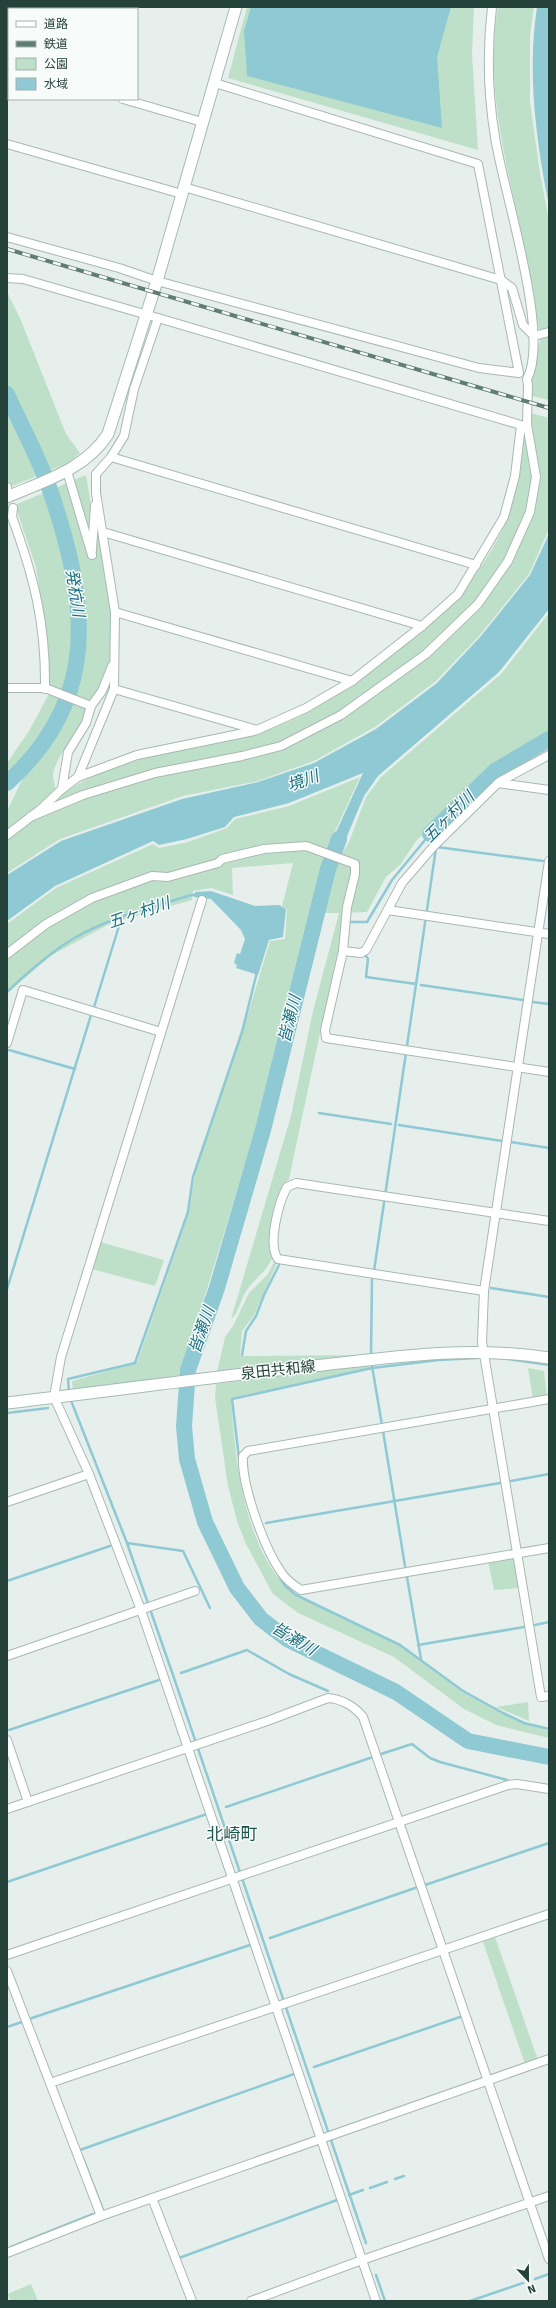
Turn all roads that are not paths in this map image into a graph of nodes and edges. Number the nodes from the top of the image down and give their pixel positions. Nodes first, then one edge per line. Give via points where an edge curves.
1 (236, 7) edge
2 (492, 7) edge
3 (215, 83) junction
4 (126, 100) edge
5 (202, 122) junction
6 (7, 144) edge
7 (183, 191) junction
8 (7, 237) edge
9 (7, 278) edge
10 (501, 280) junction
11 (157, 281) junction
12 (147, 314) junction
13 (158, 318) junction
14 (548, 333) edge
15 (534, 336) junction
16 (519, 373) junction
17 (527, 378) junction
18 (524, 425) junction
19 (111, 457) junction
20 (65, 472) junction
21 (96, 493) junction
22 (7, 497) edge
23 (11, 514) edge
24 (103, 532) junction
25 (476, 565) junction
26 (115, 612) junction
27 (422, 626) junction
28 (114, 659) junction
29 (352, 681) junction
30 (7, 688) edge
31 (46, 689) junction
32 (114, 689) junction
33 (91, 706) junction
34 (257, 730) junction
35 (549, 755) edge
36 (78, 778) junction
37 (498, 783) junction
38 (62, 789) junction
39 (549, 790) edge
40 (30, 817) junction
41 (7, 835) edge
42 (549, 861) edge
43 (202, 900) dead end
44 (388, 910) junction
45 (538, 933) junction
46 (549, 934) edge
47 (343, 951) junction
48 (7, 954) edge
49 (161, 1032) junction
50 (7, 1043) edge
51 (518, 1067) junction
52 (549, 1072) edge
53 (496, 1214) junction
54 (549, 1221) edge
55 (484, 1291) junction
56 (483, 1351) junction
57 (549, 1358) edge
58 (57, 1397) junction
59 (549, 1399) edge
60 (7, 1403) edge
61 (492, 1410) junction
62 (89, 1474) junction
63 (7, 1502) edge
64 (549, 1548) edge
65 (517, 1554) junction
66 (195, 1592) dead end
67 (143, 1609) junction
68 (7, 1656) edge
69 (549, 1696) edge
70 (7, 1740) edge
71 (190, 1748) junction
72 (549, 1789) edge
73 (28, 1802) junction
74 (7, 1809) edge
75 (399, 1821) junction
76 (234, 1878) junction
77 (549, 1914) edge
78 (442, 1951) junction
79 (7, 1955) edge
80 (7, 1971) edge
81 (278, 2006) junction
82 (549, 2060) edge
83 (487, 2081) junction
84 (50, 2083) junction
85 (326, 2136) junction
86 (549, 2196) edge
87 (152, 2198) junction
88 (530, 2203) junction
89 (101, 2216) junction
90 (7, 2253) edge
91 (549, 2259) edge
92 (362, 2260) junction
93 (192, 2301) edge
94 (251, 2301) edge
95 (376, 2301) edge

1 - 3 street
2 - 15 street via 489,73 495,138 522,261
3 - 5 street
3 - 10 street via 478,164
4 - 5 street
5 - 7 street
6 - 7 street
7 - 10 street
7 - 11 street
8 - 11 street
9 - 12 street via 23,279
10 - 15 street via 512,288 523,325
10 - 16 street
11 - 12 street
11 - 16 street via 479,368
12 - 13 street
12 - 20 street via 108,434 89,458
13 - 18 street
13 - 19 street via 134,390 124,436
14 - 15 street
15 - 17 street via 531,370
16 - 17 street
17 - 18 street
18 - 25 street via 515,476 504,517
18 - 40 street via 536,477 530,512 508,561 478,604 426,654 341,715 281,746 155,773 83,795
19 - 21 street via 96,474
19 - 25 street
20 - 21 street via 92,555
20 - 22 street
21 - 24 street
23 - 31 street via 30,564 40,607 46,651
24 - 26 street
24 - 27 street
25 - 27 street via 458,594
26 - 28 street
26 - 29 street
27 - 29 street
28 - 32 street
28 - 33 street via 102,691
29 - 34 street via 306,708
30 - 31 street
31 - 33 street
32 - 34 street
32 - 36 street
33 - 38 street via 86,723 68,752
34 - 36 street via 136,755
35 - 37 street
36 - 38 street
37 - 39 street
37 - 44 street via 435,845 402,883
38 - 40 street
40 - 41 street
42 - 45 street
43 - 49 street
44 - 45 street
44 - 47 street via 366,950 361,953
45 - 46 street
45 - 51 street
47 - 48 street via 347,907 355,864 306,846 264,849 222,859 218,863 168,877 152,876 92,898 46,924
47 - 51 street via 325,1030 326,1038
49 - 50 street via 23,990
49 - 58 street via 61,1357
51 - 52 street
51 - 53 street
53 - 54 street
53 - 55 street
53 - 55 street via 291,1184 283,1194 276,1220 275,1255 283,1261
55 - 56 street
56 - 57 street, 泉田共和線
56 - 58 street, 泉田共和線 via 415,1355 211,1377
56 - 61 street
58 - 60 street, 泉田共和線
58 - 62 street
59 - 61 street
61 - 65 street
61 - 65 street via 248,1451 243,1456 243,1463 251,1500 273,1559 290,1583 301,1590
62 - 63 street
62 - 67 street
64 - 65 street
65 - 69 street via 541,1697
66 - 67 street
67 - 68 street
67 - 71 street
70 - 73 street
71 - 73 street
71 - 75 street via 328,1698 336,1699 358,1711 363,1717
71 - 76 street
72 - 75 street via 508,1785
73 - 74 street
75 - 76 street
75 - 78 street
76 - 79 street
76 - 81 street
77 - 78 street
78 - 81 street
78 - 83 street
80 - 84 street
81 - 84 street
81 - 85 street
82 - 83 street
83 - 85 street
83 - 88 street
84 - 89 street
85 - 87 street
85 - 92 street
86 - 88 street
87 - 89 street
87 - 93 street
88 - 91 street
88 - 92 street
89 - 90 street
92 - 94 street
92 - 95 street

